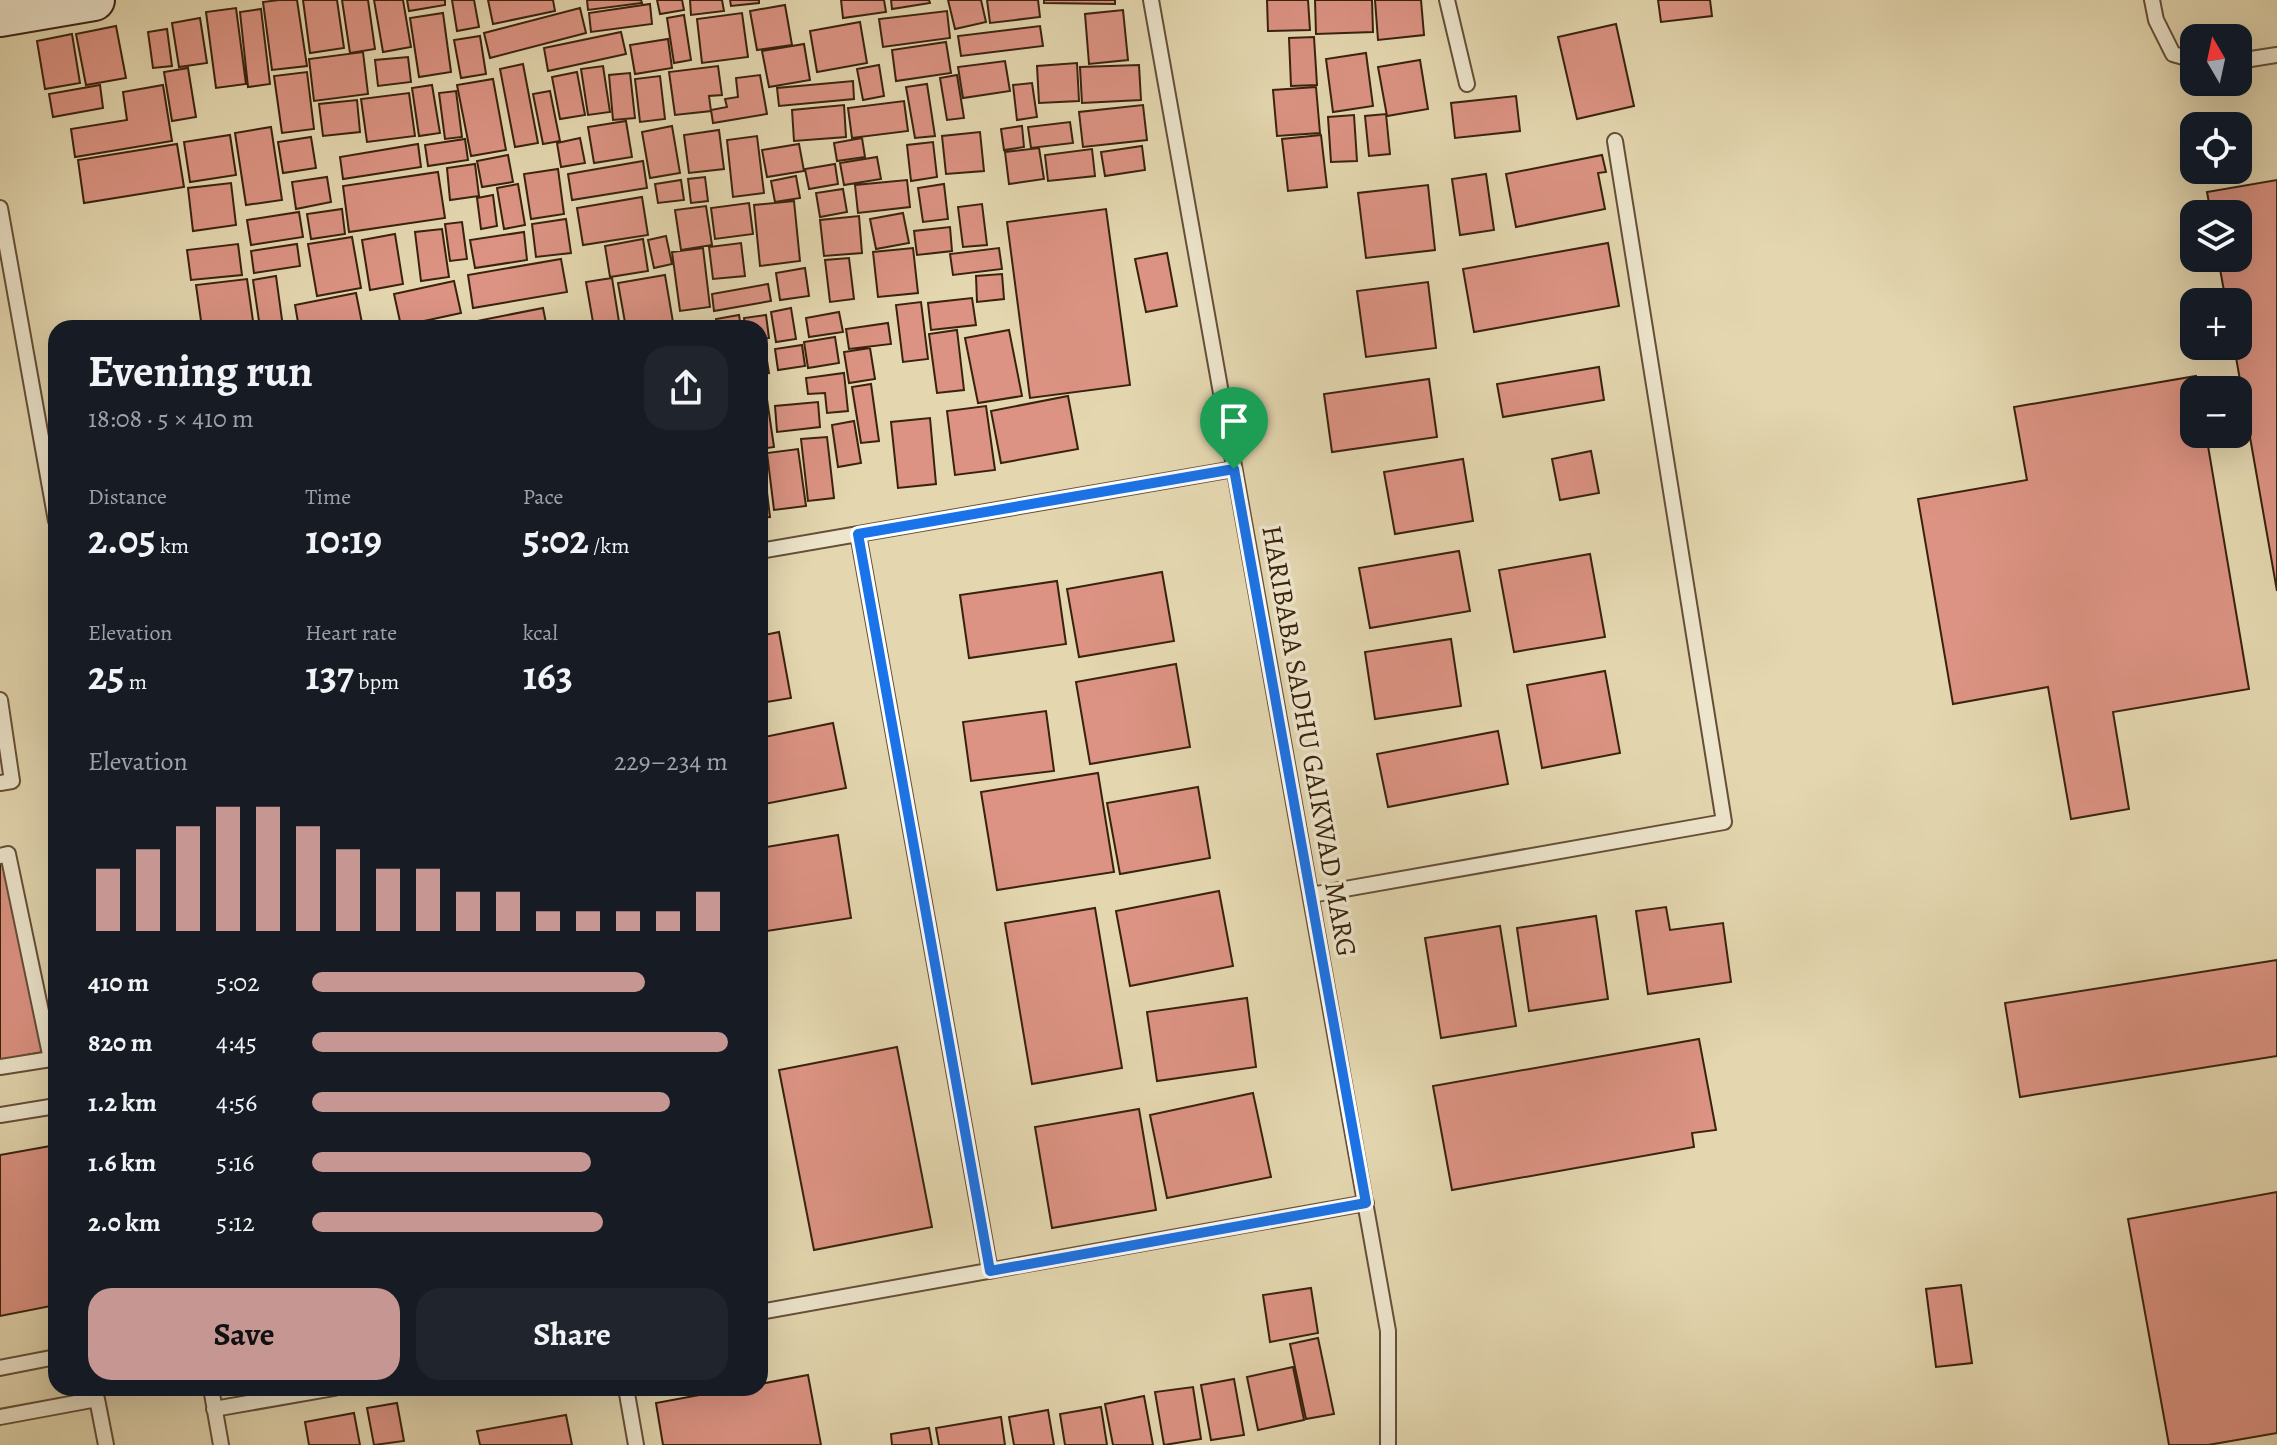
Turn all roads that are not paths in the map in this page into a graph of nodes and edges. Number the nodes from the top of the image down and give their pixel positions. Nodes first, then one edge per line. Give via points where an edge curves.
1 (94, 0) edge
2 (1151, 0) edge
3 (1447, 0) edge
4 (2152, 0) edge
5 (0, 16) edge
6 (2277, 55) edge
7 (2180, 56) edge
8 (2252, 59) edge
9 (1467, 84) dead end
10 (1615, 141) dead end
11 (0, 208) edge
12 (1234, 469) junction
13 (48, 476) edge
14 (858, 534) junction
15 (768, 550) edge
16 (0, 700) edge
17 (0, 783) edge
18 (0, 856) edge
19 (1311, 895) junction
20 (48, 1045) edge
21 (48, 1059) edge
22 (0, 1067) edge
23 (48, 1107) edge
24 (0, 1115) edge
25 (1366, 1203) junction
26 (990, 1271) junction
27 (768, 1311) edge
28 (48, 1359) edge
29 (0, 1368) edge
30 (212, 1396) edge
31 (288, 1396) edge
32 (627, 1396) edge
33 (214, 1409) junction
34 (0, 1417) edge
35 (106, 1445) edge
36 (221, 1445) edge
37 (636, 1445) edge
38 (1388, 1445) edge

1 - 5 main road
2 - 12 lane, HARIBABA SADHU GAIKWAD MARG
3 - 9 lane
4 - 7 lane via 2173,54
6 - 8 lane
10 - 19 lane via 1724,822
11 - 13 lane
12 - 14 lane
12 - 19 lane, HARIBABA SADHU GAIKWAD MARG
14 - 15 lane
14 - 26 lane
16 - 17 lane via 12,781
18 - 20 lane via 8,854
19 - 25 lane, HARIBABA SADHU GAIKWAD MARG
21 - 22 lane
23 - 24 lane
25 - 26 lane
25 - 38 lane, HARIBABA SADHU GAIKWAD MARG via 1388,1331
26 - 27 lane
28 - 29 lane
30 - 33 lane
31 - 33 lane
32 - 37 lane
33 - 36 lane
34 - 35 lane via 97,1399

